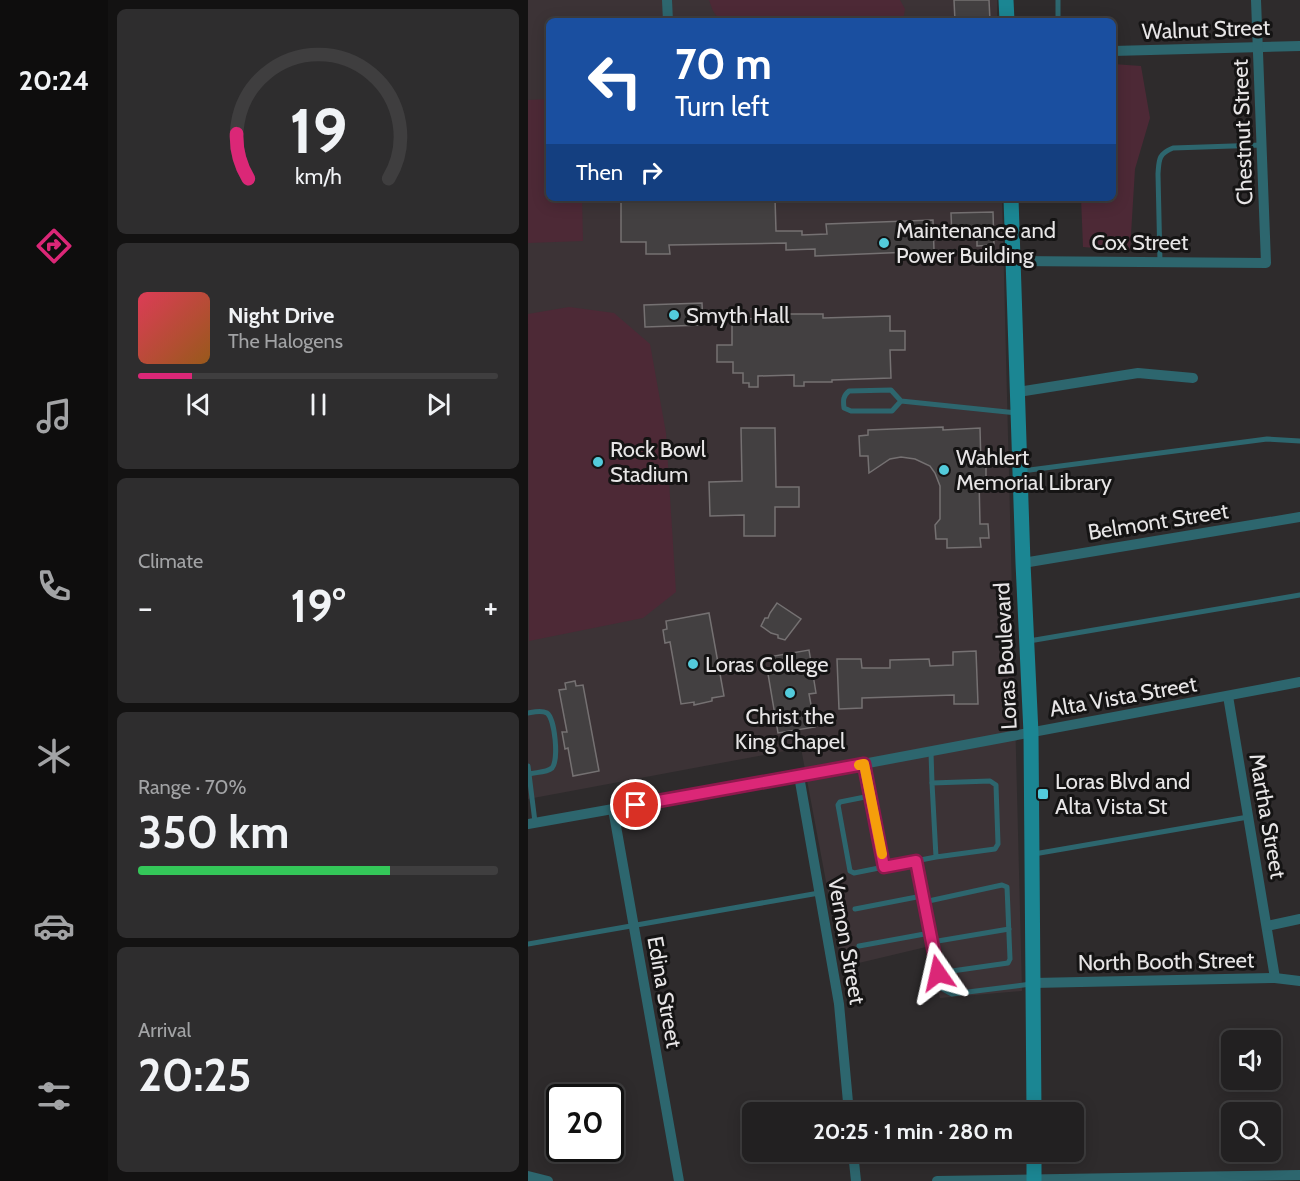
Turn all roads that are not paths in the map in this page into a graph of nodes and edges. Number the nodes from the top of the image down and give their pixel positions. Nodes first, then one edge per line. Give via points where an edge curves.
1 (667, 0) edge
2 (1006, 0) edge
3 (1058, 0) edge
4 (1256, 0) edge
5 (668, 18) edge
6 (1007, 18) edge
7 (1058, 18) edge
8 (1300, 46) edge
9 (1258, 47) junction
10 (1116, 51) edge
11 (1262, 145) junction
12 (1011, 201) edge
13 (1013, 261) junction
14 (1160, 262) junction
15 (1266, 262) joint
16 (1193, 378) dead end
17 (1018, 392) junction
18 (901, 401) junction
19 (1019, 413) junction
20 (1300, 441) edge
21 (1021, 471) junction
22 (1300, 518) edge
23 (1023, 563) junction
24 (1300, 595) edge
25 (1027, 642) junction
26 (1300, 682) edge
27 (1228, 696) junction
28 (528, 713) edge
29 (1031, 733) junction
30 (930, 751) junction
31 (864, 764) junction
32 (528, 766) edge
33 (529, 774) edge
34 (799, 776) junction
35 (932, 783) junction
36 (870, 796) junction
37 (613, 809) junction
38 (1248, 817) junction
39 (532, 823) edge
40 (1032, 854) junction
41 (936, 857) junction
42 (916, 861) junction
43 (884, 867) junction
44 (819, 893) junction
45 (923, 899) junction
46 (855, 909) dead end
47 (1300, 919) edge
48 (633, 926) junction
49 (1267, 926) junction
50 (1009, 929) junction
51 (930, 933) junction
52 (932, 942) junction
53 (528, 945) edge
54 (859, 946) dead end
55 (938, 973) junction
56 (1275, 978) junction
57 (1300, 981) edge
58 (1033, 983) junction
59 (848, 1102) edge
60 (1034, 1102) edge
61 (854, 1162) edge
62 (1034, 1162) edge
63 (1300, 1175) edge
64 (528, 1176) edge
65 (1034, 1180) edge
66 (548, 1181) edge
67 (679, 1181) edge
68 (856, 1181) edge
69 (937, 1181) edge
70 (946, 1181) edge

1 - 5 street
2 - 6 main road
3 - 7 lane
4 - 9 street, Chestnut Street
8 - 9 street, Walnut Street
9 - 10 street, Walnut Street
9 - 11 street, Chestnut Street
11 - 14 lane via 1173,148 1164,152 1158,174
11 - 15 street, Chestnut Street
12 - 13 main road, Loras Boulevard
13 - 14 street, Cox Street
13 - 17 main road, Loras Boulevard
14 - 15 street, Cox Street
16 - 17 street via 1138,373
17 - 19 main road, Loras Boulevard
18 - 18 lane via 892,411 850,411 844,408 843,401 849,391 891,390
18 - 19 lane
19 - 21 main road, Loras Boulevard
20 - 21 lane via 1267,439
21 - 23 main road, Loras Boulevard
22 - 23 street, Belmont Street
23 - 25 main road, Loras Boulevard
24 - 25 lane
25 - 29 main road, Loras Boulevard
26 - 27 street, Alta Vista Street
27 - 29 street, Alta Vista Street
27 - 38 street, Martha Street
28 - 33 lane via 549,714 556,758 549,770
29 - 30 street, Alta Vista Street
29 - 40 main road, Loras Boulevard
30 - 31 street, Alta Vista Street
30 - 35 lane
31 - 34 street, Alta Vista Street
31 - 36 lane
32 - 33 lane
33 - 39 lane
34 - 37 street, Alta Vista Street
34 - 44 street, Vernon Street
35 - 41 lane
35 - 41 lane via 990,781 996,785 995,849
36 - 43 lane
36 - 43 lane via 840,802 838,806 850,871
37 - 39 street, Alta Vista Street
37 - 48 street, Edina Street
38 - 40 lane
38 - 49 street, Martha Street
40 - 58 main road, Loras Boulevard
41 - 42 lane
42 - 43 lane
42 - 45 lane
44 - 48 lane
44 - 59 street, Vernon Street via 839,1004
45 - 46 lane
45 - 50 lane via 1002,885 1007,887
45 - 51 lane
47 - 49 street
48 - 53 lane
48 - 67 street, Edina Street
49 - 56 street, Martha Street
50 - 52 lane
50 - 55 lane via 1008,963
51 - 52 lane
51 - 54 lane
52 - 55 lane
55 - 58 lane via 941,988 952,994
56 - 57 street, North Booth Street
56 - 58 street, North Booth Street
58 - 60 main road, Loras Boulevard
61 - 68 street
62 - 65 main road
63 - 65 street
64 - 66 street
65 - 70 street
69 - 70 street

